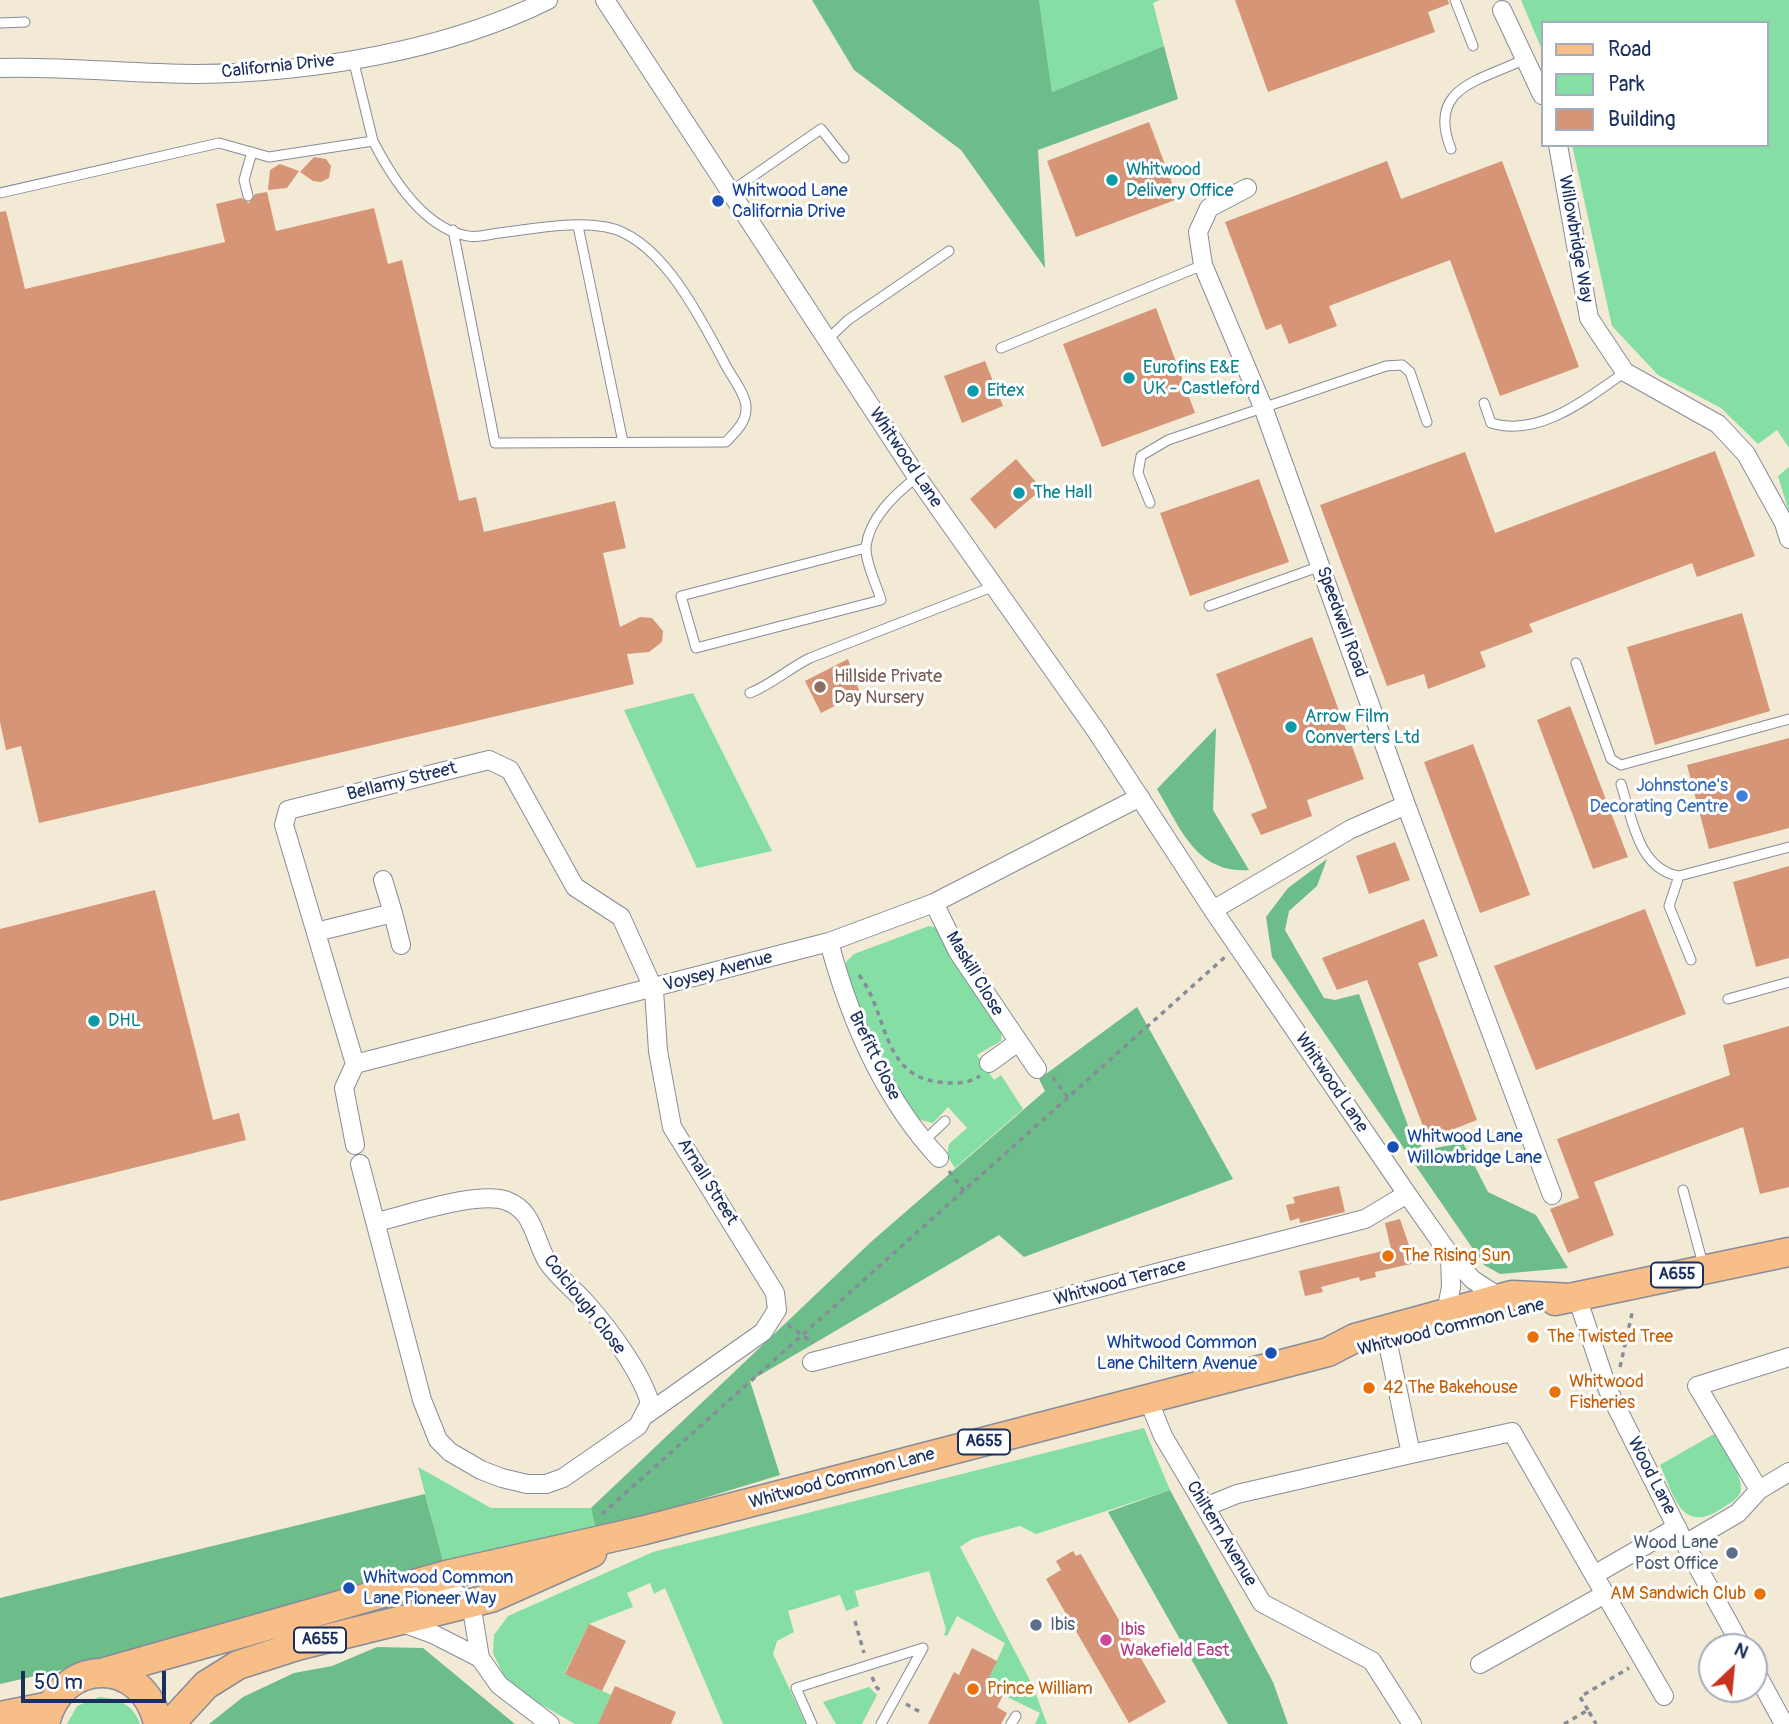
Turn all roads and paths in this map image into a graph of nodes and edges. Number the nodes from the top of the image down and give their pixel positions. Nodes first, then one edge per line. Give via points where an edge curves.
1 (548, 0) edge
2 (605, 0) edge
3 (1455, 0) edge
4 (1500, 5) edge
5 (25, 22) dead end
6 (0, 23) edge
7 (1473, 46) dead end
8 (353, 59) junction
9 (1525, 59) junction
10 (0, 68) edge
11 (1540, 91) edge
12 (373, 141) junction
13 (1558, 147) edge
14 (1451, 149) dead end
15 (252, 152) junction
16 (844, 158) dead end
17 (1247, 188) dead end
18 (730, 192) junction
19 (0, 194) edge
20 (248, 196) dead end
21 (578, 226) junction
22 (453, 230) junction
23 (949, 251) dead end
24 (1203, 265) junction
25 (827, 340) junction
26 (1001, 348) dead end
27 (1625, 372) junction
28 (1484, 402) dead end
29 (1263, 407) junction
30 (1427, 422) dead end
31 (623, 442) junction
32 (917, 477) junction
33 (1150, 503) dead end
34 (1789, 539) edge
35 (866, 548) junction
36 (1321, 566) junction
37 (992, 587) junction
38 (1209, 606) dead end
39 (1576, 663) dead end
40 (750, 693) dead end
41 (1789, 719) edge
42 (1621, 784) dead end
43 (1140, 797) junction
44 (1406, 805) junction
45 (1789, 847) edge
46 (1679, 876) junction
47 (383, 880) dead end
48 (934, 903) junction
49 (1213, 910) junction
50 (393, 913) junction
51 (316, 932) junction
52 (829, 942) junction
53 (401, 945) dead end
54 (1237, 946) junction
55 (1691, 960) dead end
56 (836, 970) junction
57 (1789, 982) edge
58 (654, 990) junction
59 (1728, 999) dead end
60 (1018, 1042) junction
61 (989, 1063) joint
62 (355, 1065) junction
63 (1037, 1069) joint
64 (1068, 1098) junction
65 (945, 1121) dead end
66 (924, 1141) junction
67 (355, 1145) dead end
68 (939, 1158) joint
69 (360, 1164) dead end
70 (1683, 1190) dead end
71 (964, 1191) junction
72 (1407, 1195) junction
73 (1552, 1195) dead end
74 (376, 1222) junction
75 (1783, 1253) edge
76 (1450, 1255) junction
77 (1704, 1270) junction
78 (1451, 1284) junction
79 (1639, 1284) junction
80 (1575, 1297) junction
81 (1492, 1306) junction
82 (1446, 1313) junction
83 (804, 1334) junction
84 (1388, 1344) junction
85 (1328, 1352) junction
86 (819, 1356) joint
87 (1789, 1357) edge
88 (1608, 1390) junction
89 (1148, 1399) junction
90 (647, 1414) junction
91 (1411, 1454) junction
92 (1789, 1472) edge
93 (1759, 1490) junction
94 (1205, 1507) junction
95 (598, 1518) dead end
96 (1677, 1527) junction
97 (641, 1531) junction
98 (1685, 1544) junction
99 (1594, 1574) junction
100 (412, 1587) junction
101 (1605, 1594) junction
102 (478, 1610) junction
103 (400, 1622) junction
104 (1734, 1633) edge
105 (480, 1658) junction
106 (1643, 1660) junction
107 (1480, 1664) dead end
108 (105, 1672) junction
109 (1768, 1695) edge
110 (1664, 1696) dead end
111 (1588, 1710) junction
112 (48, 1715) edge
113 (0, 1716) edge
114 (158, 1724) edge
115 (170, 1724) edge
116 (550, 1724) edge
117 (812, 1724) edge
118 (881, 1724) edge
119 (1412, 1724) edge
120 (1564, 1724) edge
121 (1596, 1724) edge
122 (1784, 1724) edge

1 - 8 street, California Drive via 497,22
2 - 18 street, Whitwood Lane
3 - 7 lane
4 - 9 street
5 - 6 lane
8 - 10 street, California Drive via 211,73
8 - 12 lane
9 - 11 street
9 - 14 lane via 1452,94 1444,110 1443,129
12 - 15 lane via 269,157
12 - 22 lane via 391,177 411,201
13 - 27 street, Willowbridge Way via 1589,318
15 - 19 lane via 219,143
15 - 20 lane via 244,180
16 - 18 lane via 821,129
17 - 24 street, Speedwell Road via 1209,208 1198,232
18 - 25 street, Whitwood Lane
21 - 22 lane via 468,236
21 - 31 lane
21 - 31 lane via 624,233 666,269 699,316 746,402 743,423 726,442
22 - 31 lane via 495,443
23 - 25 lane via 848,320
24 - 26 lane
24 - 29 street, Speedwell Road
25 - 32 street, Whitwood Lane
27 - 28 lane via 1574,409 1510,429 1491,423
27 - 34 street, Willowbridge Way via 1718,424 1746,454
29 - 30 lane via 1386,366 1402,365 1410,372
29 - 33 lane via 1168,440 1141,456 1138,472
29 - 36 street, Speedwell Road
32 - 35 lane via 894,495 880,514
32 - 37 street, Whitwood Lane
35 - 35 lane via 881,600 696,648 681,596
36 - 38 lane
36 - 44 street, Speedwell Road
37 - 40 lane via 810,658
37 - 43 street, Whitwood Lane
39 - 41 lane via 1611,759 1621,765
42 - 46 lane via 1645,854 1655,867
43 - 48 street, Voysey Avenue
43 - 49 street, Whitwood Lane
44 - 49 street via 1351,829
44 - 73 street, Speedwell Road
45 - 46 lane
46 - 55 lane via 1669,906
47 - 50 street
48 - 52 street, Voysey Avenue
48 - 60 street, Maskill Close via 958,952
49 - 54 street, Whitwood Lane
50 - 51 street
50 - 53 street
51 - 58 street, Bellamy Street via 284,825 288,810 489,760 510,770 575,887 621,917
51 - 62 street, Bellamy Street
52 - 56 street, Brefitt Close
52 - 58 street, Voysey Avenue
54 - 64 path
54 - 72 street, Whitwood Lane
56 - 61 path via 846,969 862,979 892,1050 911,1073 931,1081 962,1082 984,1074
56 - 66 street, Brefitt Close via 868,1050
57 - 59 lane
58 - 62 street, Voysey Avenue
58 - 90 street, Arnall Street via 658,1051 672,1127 775,1293 776,1310 763,1332
60 - 61 street
60 - 63 street, Maskill Close
62 - 67 street via 344,1088
63 - 64 path via 1047,1069
64 - 71 path
65 - 66 lane
66 - 68 street, Brefitt Close
68 - 71 path
69 - 74 street
70 - 77 lane
71 - 83 path
72 - 76 street, Whitwood Lane
72 - 86 street, Whitwood Terrace via 1364,1219
74 - 90 street, Colclough Close via 472,1200 505,1200 518,1206 526,1212 548,1262 589,1306 645,1385 650,1403
74 - 90 street via 422,1400 438,1440 450,1452 502,1478 546,1484 563,1478 638,1426
75 - 77 main road, Whitwood Common Lane / A655
76 - 78 street
76 - 81 street, Whitwood Lane
77 - 79 main road, Whitwood Common Lane / A655
78 - 81 street
78 - 82 street
79 - 80 main road, Whitwood Common Lane / A655
79 - 88 path via 1619,1373
80 - 81 main road, Whitwood Common Lane / A655
80 - 88 street, Wood Lane
81 - 82 main road, Whitwood Common Lane / A655
81 - 84 main road, Whitwood Common Lane / A655
82 - 85 main road, Whitwood Common Lane / A655 via 1355,1338
83 - 86 path
83 - 95 path
84 - 85 main road, Whitwood Common Lane / A655 via 1347,1355
84 - 91 street
85 - 89 main road, Whitwood Common Lane / A655
87 - 93 street via 1697,1386
88 - 96 street, Wood Lane
89 - 94 street, Chiltern Avenue via 1163,1436
89 - 97 main road, Whitwood Common Lane / A655
91 - 94 street via 1237,1494
91 - 99 street via 1512,1432
92 - 93 street
93 - 98 street via 1738,1513
94 - 119 street, Chiltern Avenue via 1262,1603 1372,1661
96 - 98 street, Wood Lane
96 - 99 street
97 - 100 main road, Whitwood Common Lane / A655 via 546,1550
97 - 102 main road, Whitwood Common Lane / A655
98 - 104 street, Wood Lane
99 - 101 street
100 - 102 street via 450,1590
100 - 108 main road, Whitwood Common Lane / A655
101 - 106 street
101 - 107 street
102 - 103 main road, Whitwood Common Lane / A655
102 - 105 street
103 - 105 street
103 - 115 main road, Whitwood Common Lane / A655 via 238,1665 206,1685
105 - 116 street via 499,1685
106 - 110 street
106 - 111 path via 1580,1697
108 - 112 main road, A655 via 72,1680 59,1691
108 - 114 main road via 125,1677 141,1688
109 - 122 street
111 - 120 path
111 - 121 path
112 - 113 main road, A655
117 - 118 lane via 796,1688 923,1648

